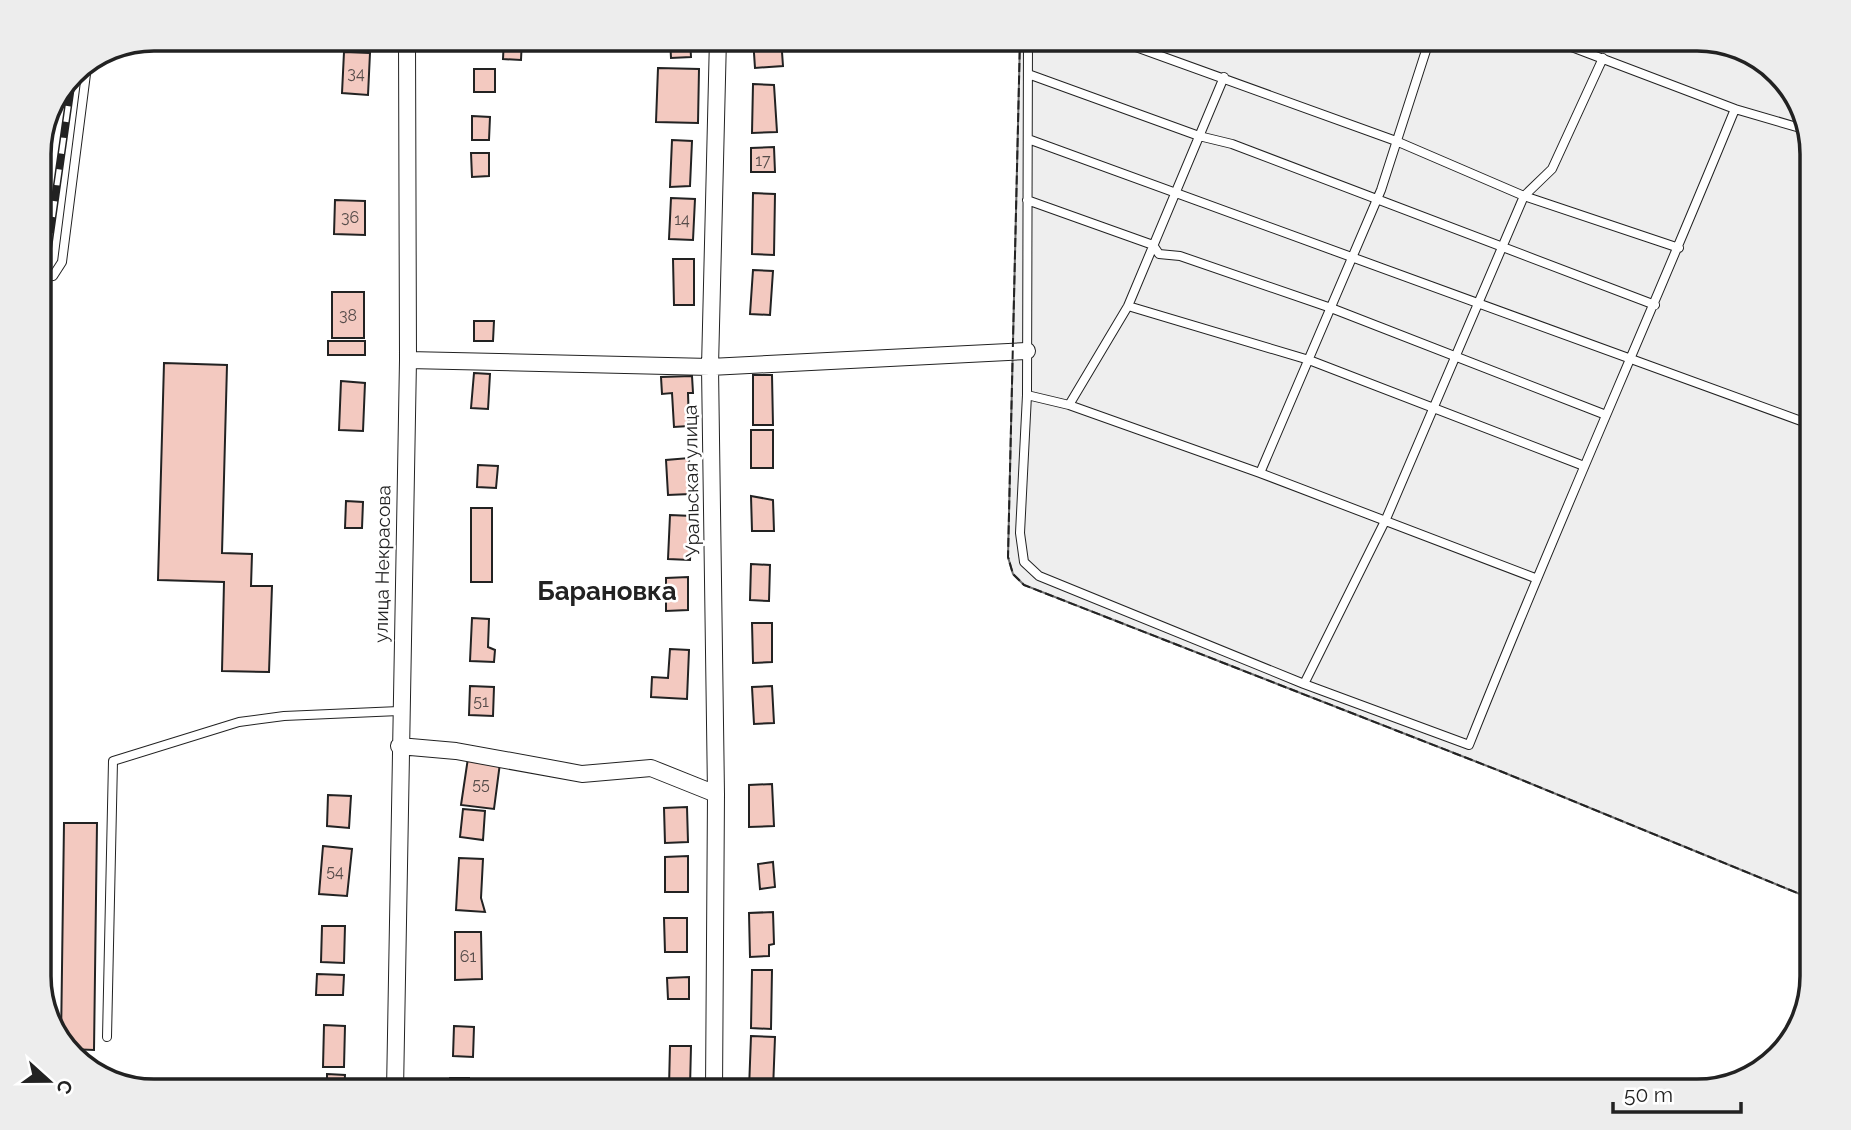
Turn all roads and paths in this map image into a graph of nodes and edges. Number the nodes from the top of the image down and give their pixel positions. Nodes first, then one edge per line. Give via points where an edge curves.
1 (407, 51) edge
2 (718, 51) edge
3 (1028, 51) edge
4 (1149, 51) edge
5 (1426, 51) edge
6 (1584, 51) edge
7 (1603, 58) junction
8 (1028, 74) junction
9 (86, 76) edge
10 (1224, 77) junction
11 (1735, 110) junction
12 (1796, 127) edge
13 (1199, 136) junction
14 (1028, 139) junction
15 (1396, 141) junction
16 (1175, 192) junction
17 (1524, 196) junction
18 (1377, 199) junction
19 (1027, 200) junction
20 (1153, 246) junction
21 (1503, 246) junction
22 (1679, 248) junction
23 (1353, 255) junction
24 (51, 276) edge
25 (1478, 302) junction
26 (1655, 305) junction
27 (1128, 306) junction
28 (1331, 308) junction
29 (1027, 351) junction
30 (1455, 357) junction
31 (408, 360) junction
32 (1309, 360) junction
33 (1630, 360) junction
34 (710, 367) junction
35 (1027, 394) junction
36 (1069, 405) junction
37 (1434, 407) junction
38 (1606, 415) junction
39 (1800, 421) edge
40 (1584, 466) junction
41 (1260, 473) junction
42 (1386, 519) junction
43 (1535, 578) junction
44 (1304, 684) junction
45 (399, 711) junction
46 (399, 746) junction
47 (716, 794) junction
48 (107, 1037) dead end
49 (395, 1079) edge
50 (714, 1079) edge

1 - 31 street, улица Некрасова
2 - 34 street, Уральская улица
3 - 8 lane
4 - 10 lane
5 - 15 lane
6 - 7 lane
7 - 11 lane
7 - 17 lane via 1552,169
8 - 13 lane
8 - 14 lane
9 - 24 lane via 62,262
10 - 13 lane
10 - 15 lane
11 - 12 lane
11 - 22 lane
13 - 16 lane
13 - 18 lane
14 - 16 lane
14 - 19 lane
15 - 17 lane
15 - 18 lane
16 - 20 lane
16 - 23 lane
17 - 21 lane
17 - 22 lane
18 - 21 lane
18 - 23 lane
19 - 20 lane
19 - 29 lane
20 - 27 lane
20 - 28 lane via 1158,254 1180,256
21 - 25 lane
21 - 26 lane
22 - 26 lane
23 - 25 lane
23 - 28 lane
25 - 30 lane
25 - 33 lane
26 - 33 lane
27 - 32 lane
27 - 36 lane
28 - 30 lane
28 - 32 lane
29 - 34 street
29 - 35 lane
30 - 37 lane
30 - 38 lane
31 - 34 street
31 - 45 street, улица Некрасова
32 - 37 lane
32 - 41 lane
33 - 38 lane
33 - 39 lane
34 - 47 street, Уральская улица
35 - 36 lane
35 - 44 lane via 1021,542 1024,562 1031,570
36 - 41 lane
37 - 40 lane
37 - 42 lane
38 - 40 lane
40 - 43 lane
41 - 42 lane
42 - 43 lane
42 - 44 lane
43 - 44 lane via 1469,745
45 - 46 street, улица Некрасова
45 - 48 lane via 239,722 113,761
46 - 47 street via 456,751 582,774 651,768
46 - 49 street, улица Некрасова
47 - 50 street, Уральская улица

